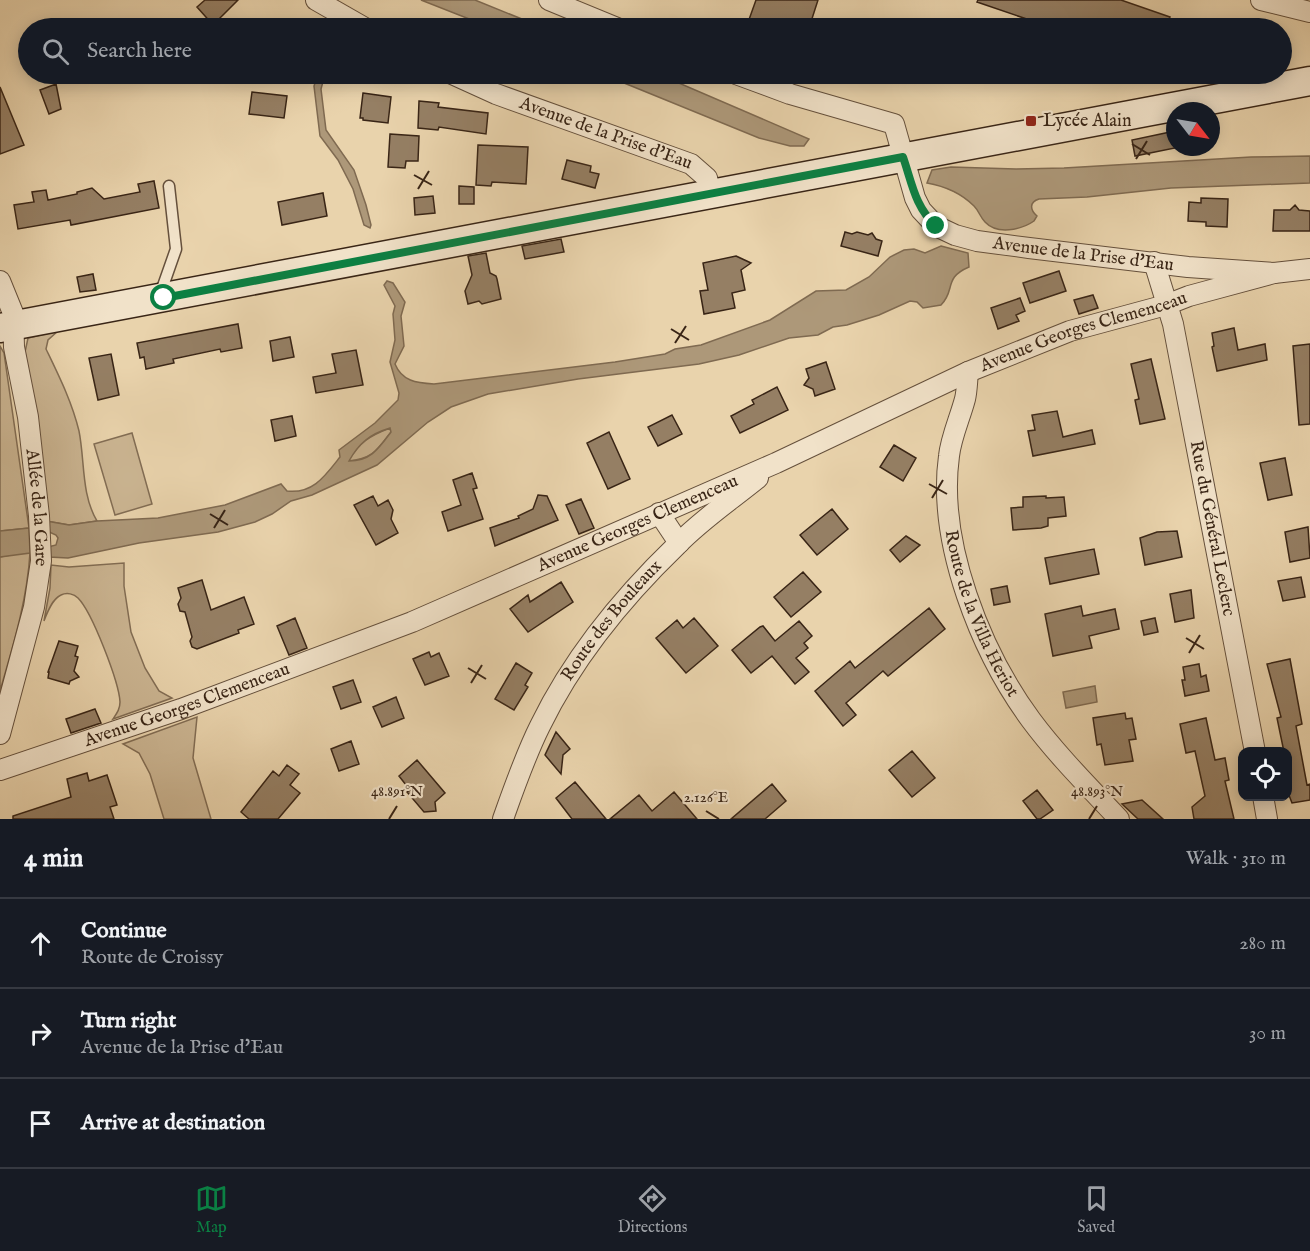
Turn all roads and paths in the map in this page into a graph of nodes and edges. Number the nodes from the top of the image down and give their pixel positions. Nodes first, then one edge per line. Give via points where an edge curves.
1 (316, 0) edge
2 (549, 0) edge
3 (1261, 0) edge
4 (1310, 12) edge
5 (348, 18) edge
6 (593, 18) edge
7 (1310, 81) edge
8 (474, 84) edge
9 (763, 84) edge
10 (903, 157) junction
11 (169, 186) dead end
12 (711, 194) junction
13 (1154, 262) junction
14 (1188, 267) junction
15 (1310, 269) edge
16 (1274, 273) junction
17 (0, 281) edge
18 (1189, 296) junction
19 (164, 298) junction
20 (1166, 305) junction
21 (7, 327) edge
22 (968, 372) junction
23 (776, 463) junction
24 (660, 513) junction
25 (679, 543) junction
26 (0, 734) edge
27 (1254, 747) edge
28 (0, 770) edge
29 (1264, 801) edge
30 (503, 819) edge
31 (1119, 819) edge
32 (1267, 819) edge

1 - 5 street
2 - 6 street
3 - 4 street
7 - 10 main road
8 - 12 street, Avenue de la Prise d'Eau via 691,164 707,178
9 - 10 street, Avenue de la Prise d'Eau via 889,122 896,128
10 - 12 main road
10 - 13 street, Avenue de la Prise d'Eau via 921,210 936,226 955,235
11 - 19 lane via 176,249 163,286
12 - 19 main road
13 - 14 street, Avenue de la Prise d'Eau
13 - 20 street, Rue du Général Leclerc
14 - 16 street, Avenue de la Prise d'Eau
14 - 18 street via 1192,279
15 - 16 street, Avenue de la Prise d'Eau
16 - 18 street, Avenue Georges Clemenceau
17 - 21 street, Allée de la Gare via 10,303
18 - 20 street, Avenue Georges Clemenceau
19 - 21 main road
20 - 22 street, Avenue Georges Clemenceau via 1070,331
20 - 27 street, Rue du Général Leclerc via 1173,324
21 - 26 street, Allée de la Gare via 15,347 28,417 41,561 34,607
22 - 23 street, Avenue Georges Clemenceau
22 - 31 street, Route de la Villa Heriot via 949,456 948,511 959,571 975,619 1000,673 1032,721
23 - 24 street, Avenue Georges Clemenceau
23 - 25 street, Route des Bouleaux
24 - 25 street
24 - 28 street, Avenue Georges Clemenceau via 412,622 181,709
25 - 30 street, Route des Bouleaux via 608,620 559,692 527,754
29 - 32 street

